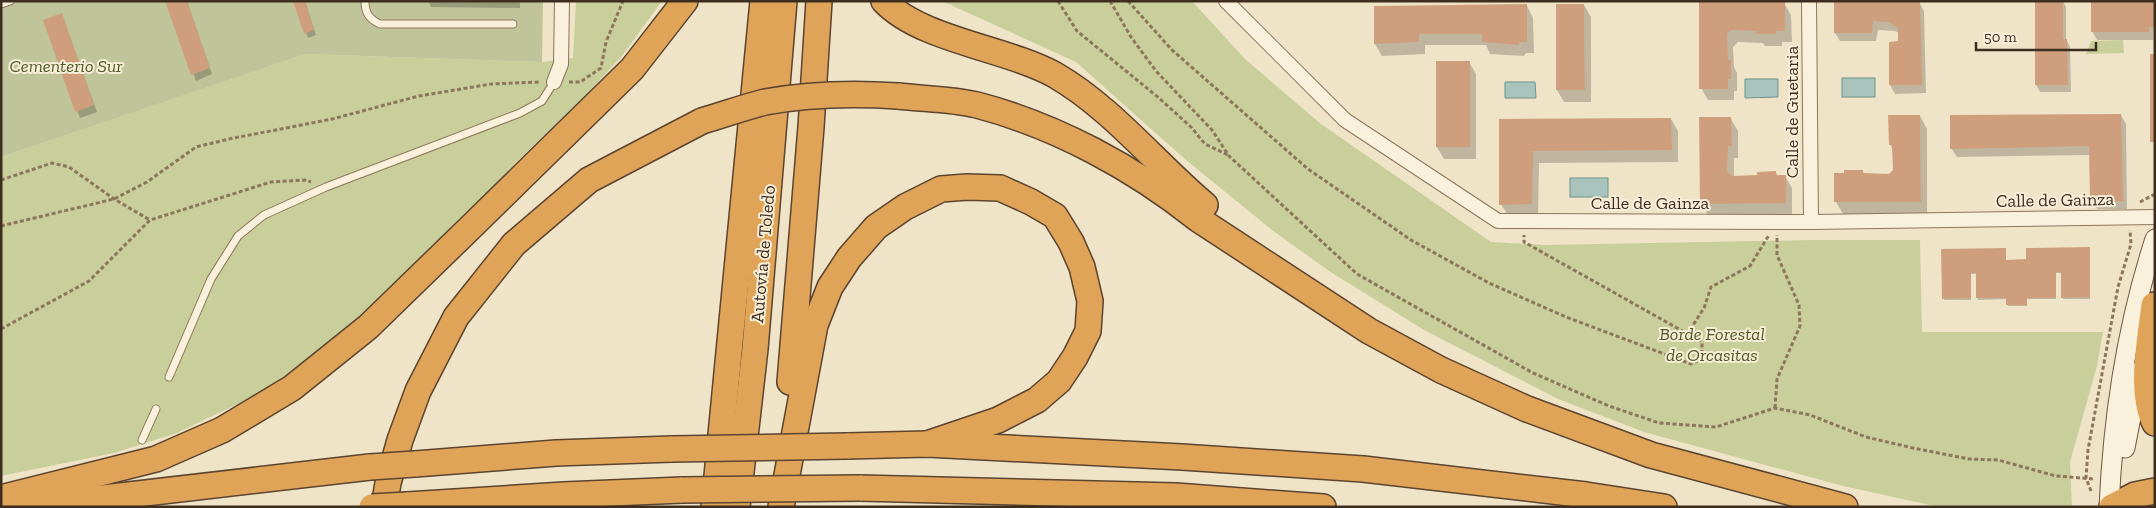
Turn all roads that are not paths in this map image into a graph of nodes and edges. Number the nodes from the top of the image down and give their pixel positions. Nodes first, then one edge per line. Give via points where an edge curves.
1 (10, 1) edge
2 (366, 1) edge
3 (562, 1) edge
4 (685, 1) edge
5 (763, 1) edge
6 (784, 1) edge
7 (819, 1) edge
8 (884, 1) edge
9 (1226, 1) edge
10 (1809, 1) edge
11 (1, 4) edge
12 (513, 24) dead end
13 (554, 82) joint
14 (2155, 217) edge
15 (1811, 222) junction
16 (2155, 240) edge
17 (1310, 293) junction
18 (2154, 303) edge
19 (169, 376) dead end
20 (156, 409) dead end
21 (2155, 423) edge
22 (142, 440) dead end
23 (927, 444) junction
24 (952, 489) junction
25 (682, 490) junction
26 (2155, 491) edge
27 (1, 498) edge
28 (396, 506) edge
29 (25, 507) edge
30 (372, 507) edge
31 (652, 507) edge
32 (714, 507) edge
33 (737, 507) edge
34 (780, 507) edge
35 (978, 507) edge
36 (1323, 507) edge
37 (1664, 507) edge
38 (1845, 507) edge
39 (2110, 507) edge

1 - 11 lane
2 - 12 lane via 365,10 371,20 380,24
3 - 13 street via 561,64
4 - 27 highway via 632,69 368,327 292,388 222,430 156,459
5 - 32 highway
6 - 33 highway, Autovía de Toledo via 756,349
7 - 34 highway
8 - 17 highway via 908,20 1025,61 1056,76 1096,104 1186,189
9 - 15 street, Calle de Gainza via 1345,120 1498,221
10 - 15 street, Calle de Guetaria
13 - 19 lane via 542,101 520,113 326,187 264,215 238,236 211,279
14 - 15 street, Calle de Gainza
16 - 39 main road via 2136,305 2120,399 2111,469
17 - 28 highway, bridge via 1176,201 1096,152 1017,117 975,105 848,93 763,103 702,121 588,180 514,244 456,317 418,391 400,440
17 - 38 highway via 1369,331 1441,370 1536,412 1651,455
18 - 21 highway via 2148,388 2149,406
18 - 39 main road via 2123,459
20 - 22 lane
23 - 29 highway, bridge via 556,453 370,467
23 - 34 highway via 998,420 1037,400 1059,380 1088,330 1090,301 1082,268 1055,216 1000,188 941,189 906,206 876,227 849,258 830,287 815,326
23 - 37 highway via 1363,469
24 - 25 highway, bridge
24 - 35 highway
24 - 36 highway via 1176,496
25 - 28 highway
25 - 31 highway via 664,506
26 - 39 highway via 2135,495
28 - 30 highway, bridge

